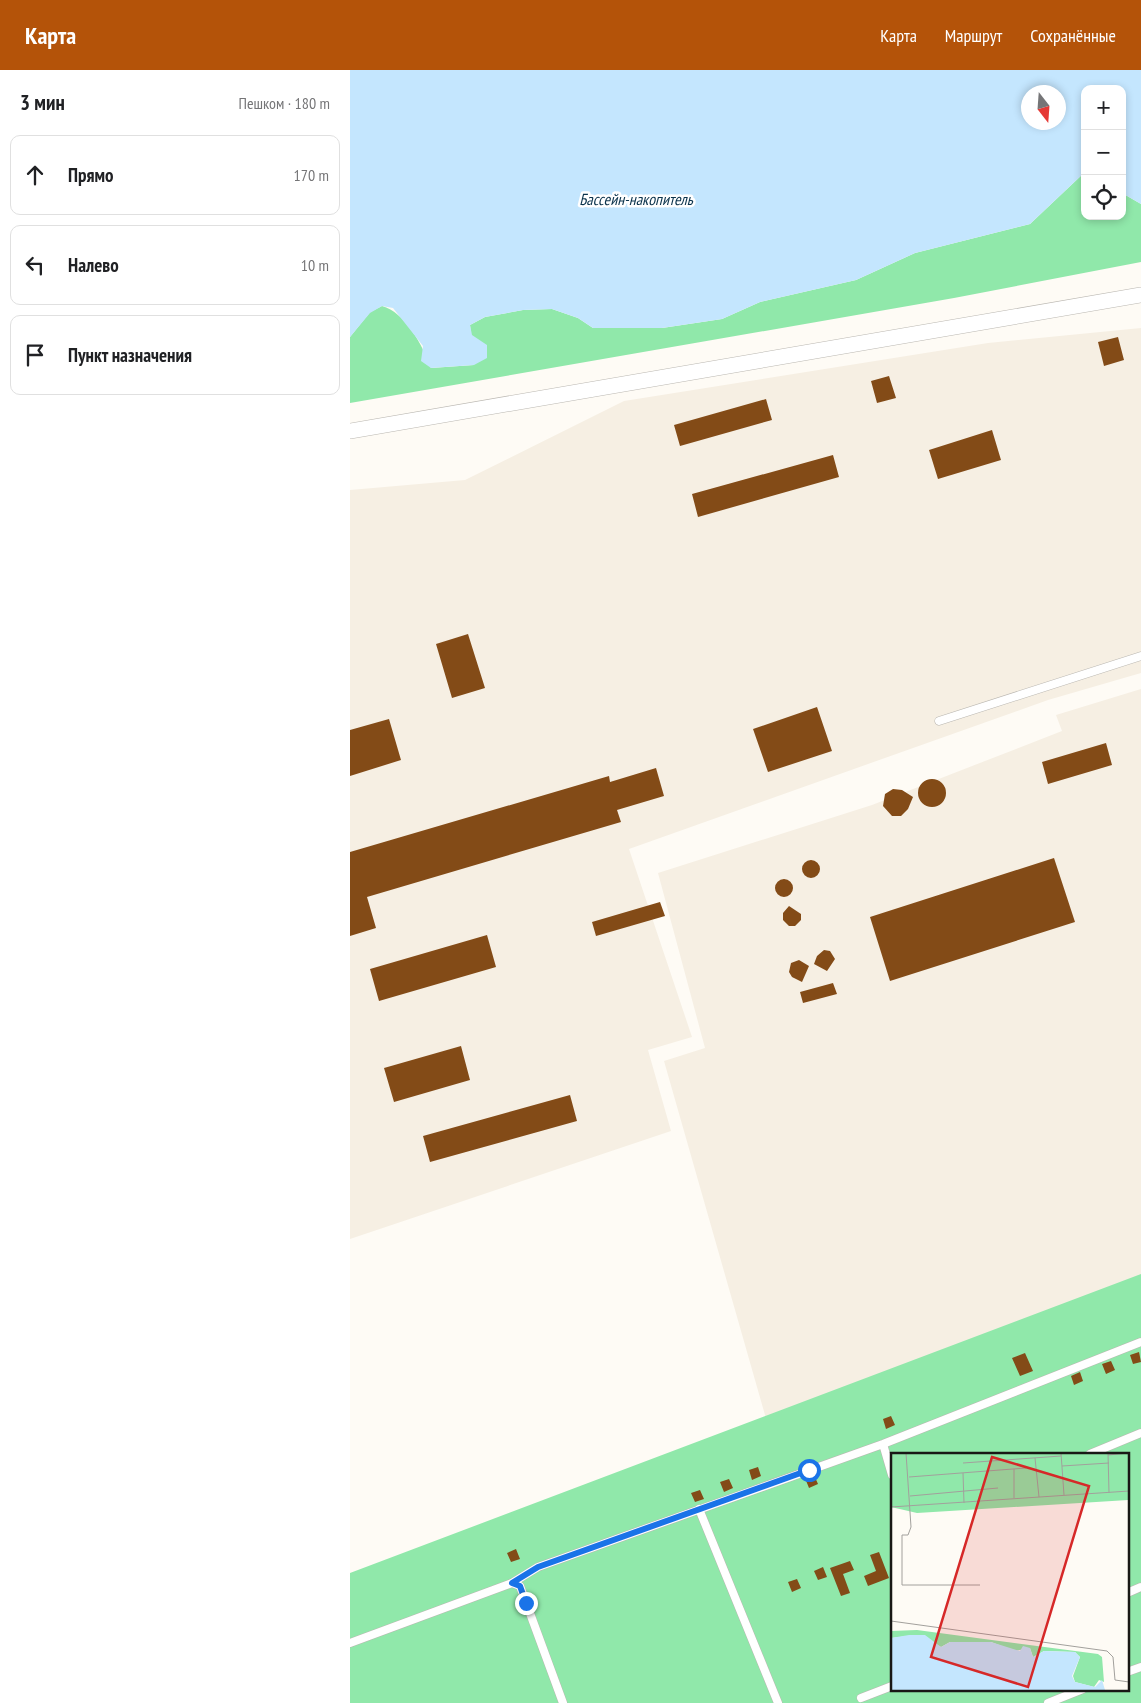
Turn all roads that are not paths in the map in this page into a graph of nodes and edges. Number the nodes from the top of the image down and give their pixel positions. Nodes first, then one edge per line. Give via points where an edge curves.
1 (1141, 295) edge
2 (350, 431) edge
3 (1141, 656) edge
4 (939, 721) dead end
5 (1141, 1342) edge
6 (1141, 1433) edge
7 (883, 1444) junction
8 (1092, 1453) edge
9 (891, 1472) edge
10 (699, 1509) junction
11 (512, 1583) junction
12 (1141, 1587) edge
13 (1128, 1593) edge
14 (350, 1643) edge
15 (1141, 1667) edge
16 (1128, 1672) edge
17 (891, 1686) edge
18 (1080, 1690) edge
19 (861, 1698) dead end
20 (563, 1703) edge
21 (778, 1703) edge
22 (1048, 1703) edge

1 - 2 street
3 - 4 lane
5 - 7 lane
6 - 8 lane
7 - 9 lane
7 - 10 lane
10 - 11 lane via 538,1567
10 - 21 lane
11 - 14 lane
11 - 20 lane via 520,1586
12 - 13 lane
15 - 16 lane
17 - 19 lane
18 - 22 lane

